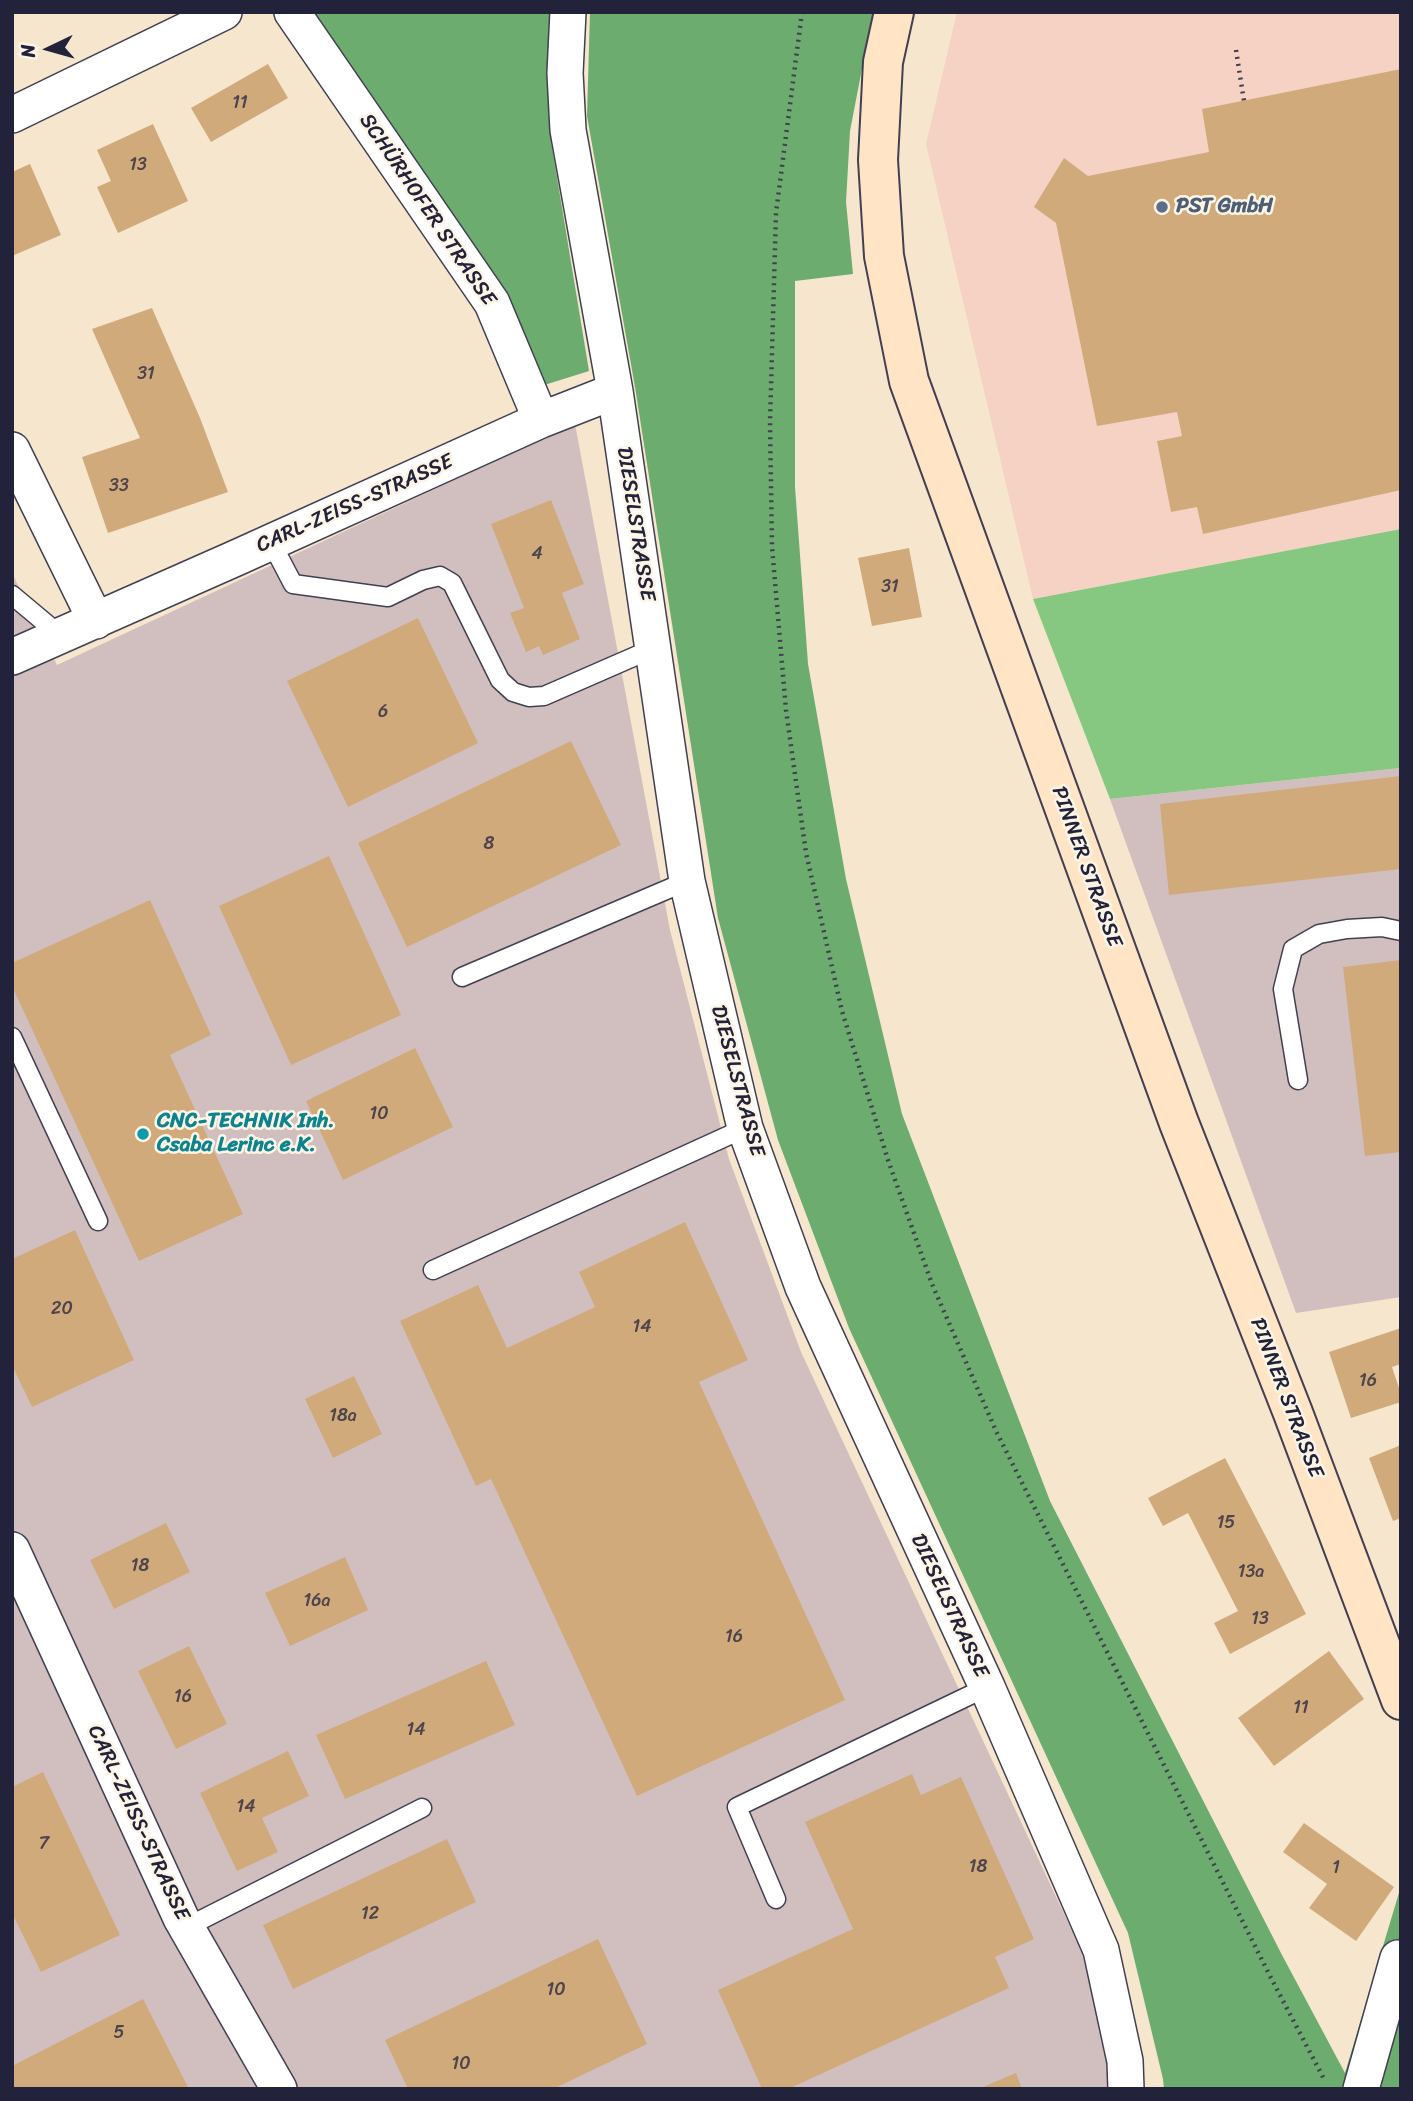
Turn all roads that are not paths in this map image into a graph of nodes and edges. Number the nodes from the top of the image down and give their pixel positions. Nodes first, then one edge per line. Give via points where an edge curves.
1 (224, 12) edge
2 (292, 12) edge
3 (568, 12) edge
4 (894, 12) edge
5 (12, 115) edge
6 (615, 391) junction
7 (541, 420) junction
8 (12, 450) edge
9 (271, 542) junction
10 (12, 595) edge
11 (96, 621) junction
12 (61, 636) junction
13 (654, 648) junction
14 (12, 657) edge
15 (687, 881) junction
16 (1401, 931) edge
17 (462, 976) dead end
18 (12, 1037) edge
19 (1298, 1080) dead end
20 (745, 1128) junction
21 (98, 1220) dead end
22 (433, 1270) dead end
23 (12, 1550) edge
24 (987, 1688) junction
25 (1401, 1700) edge
26 (422, 1808) dead end
27 (776, 1899) dead end
28 (187, 1927) junction
29 (1398, 1958) dead end
30 (279, 2089) edge
31 (1126, 2089) edge
32 (1361, 2089) edge

1 - 5 street
2 - 7 street, SCHÜRHOFER STRASSE via 492,303
3 - 6 street, DIESELSTRASSE via 568,130
4 - 25 street, PINNER STRASSE via 883,62 878,160 884,256 909,381 1179,1124
6 - 7 street, CARL-ZEISS-STRASSE
6 - 13 street, DIESELSTRASSE
7 - 9 street, CARL-ZEISS-STRASSE
8 - 11 street
9 - 11 street, CARL-ZEISS-STRASSE
9 - 13 lane via 293,584 388,597 440,576 452,583 500,680 513,692 529,697 544,696
10 - 12 lane
11 - 12 street, CARL-ZEISS-STRASSE
12 - 14 street, CARL-ZEISS-STRASSE
13 - 15 street, DIESELSTRASSE
15 - 17 lane
15 - 20 street, DIESELSTRASSE
16 - 19 lane via 1347,929 1319,934 1293,949 1283,989
18 - 21 lane
20 - 22 lane
20 - 24 street, DIESELSTRASSE via 803,1287
23 - 28 street, CARL-ZEISS-STRASSE
24 - 27 lane via 737,1807
24 - 31 street, DIESELSTRASSE via 1101,1950 1125,2061
26 - 28 lane
28 - 30 street, CARL-ZEISS-STRASSE
29 - 32 street

